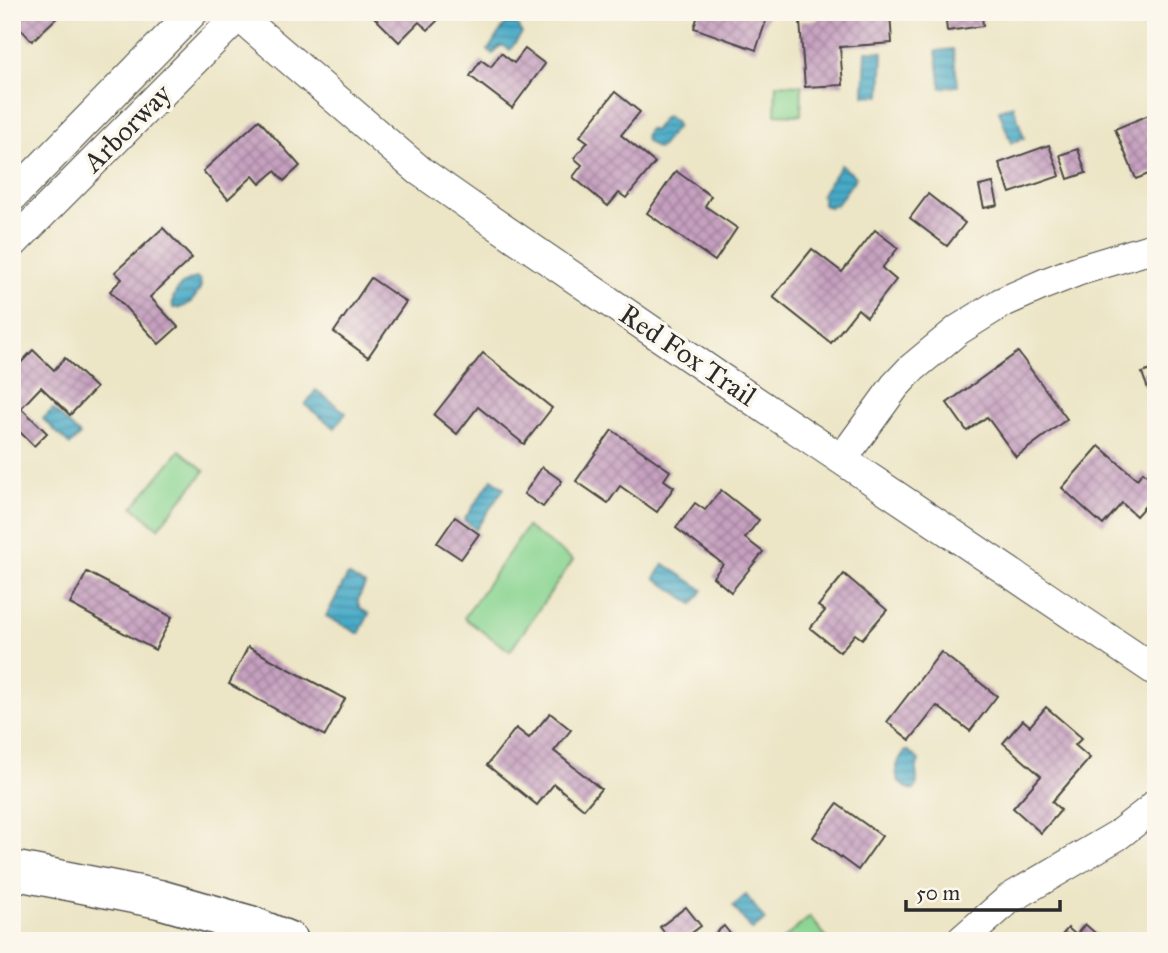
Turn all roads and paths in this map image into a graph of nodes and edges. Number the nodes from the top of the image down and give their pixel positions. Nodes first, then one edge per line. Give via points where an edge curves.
1 (193, 12) edge
2 (240, 14) edge
3 (12, 197) edge
4 (12, 244) edge
5 (1156, 247) edge
6 (842, 459) junction
7 (1156, 671) edge
8 (1156, 804) edge
9 (12, 870) edge
10 (1058, 940) edge
11 (289, 941) edge
12 (961, 941) edge
13 (1052, 941) edge

1 - 3 street, Arborway
2 - 4 street, Arborway
2 - 6 street, Red Fox Trail via 420,171
5 - 6 street via 1044,284 1001,303 958,330 895,386
6 - 7 street, Red Fox Trail
8 - 12 street via 1118,835 1009,899
9 - 11 main road via 159,899
10 - 13 path

